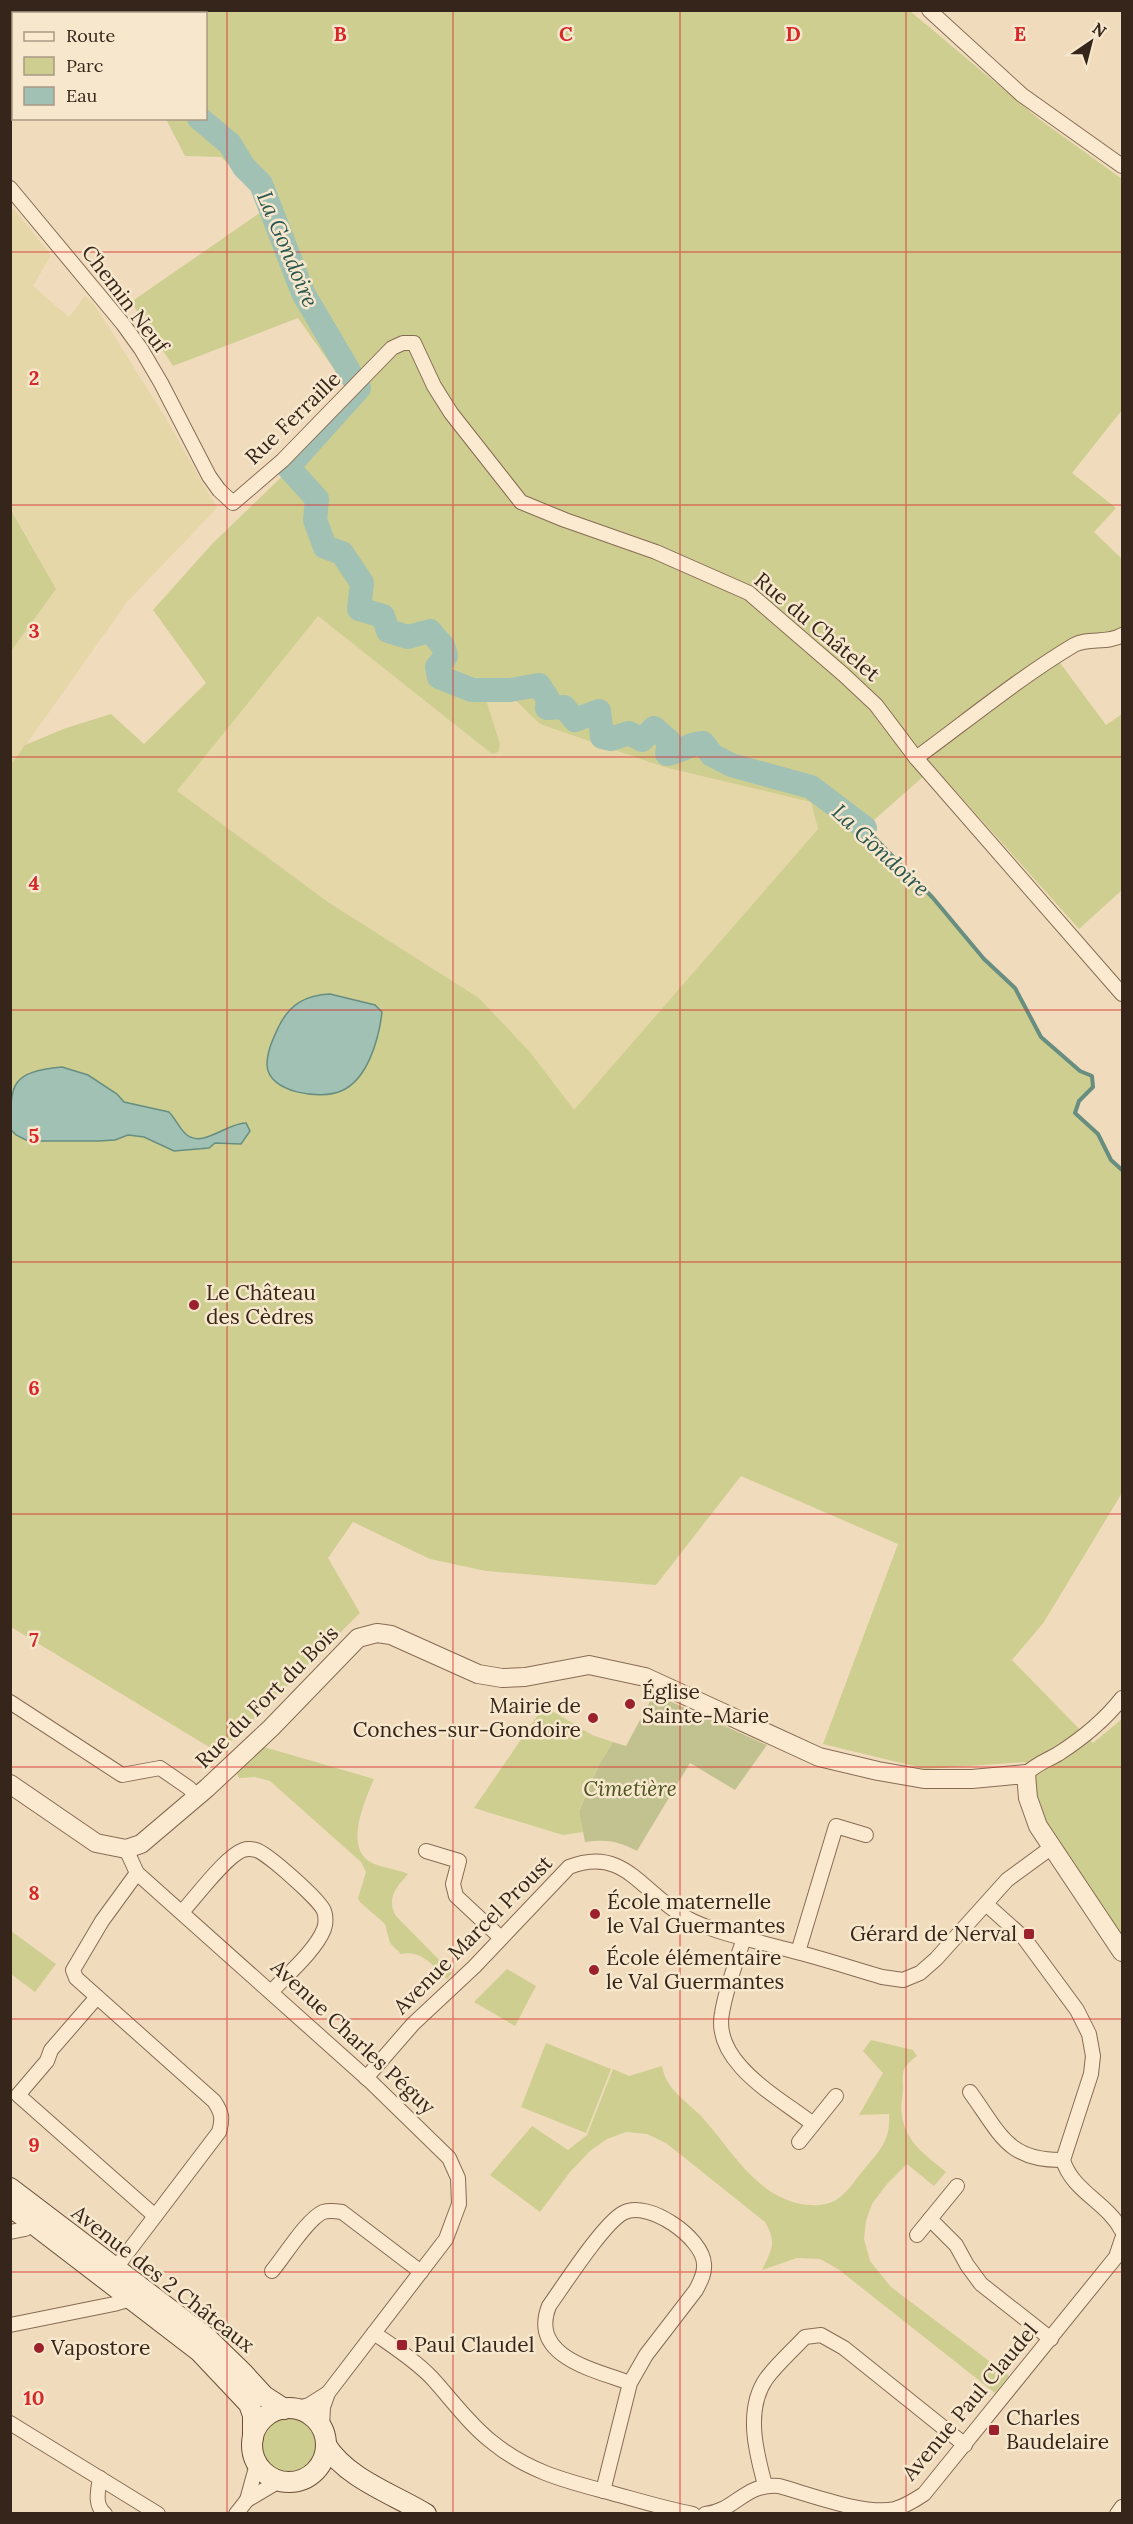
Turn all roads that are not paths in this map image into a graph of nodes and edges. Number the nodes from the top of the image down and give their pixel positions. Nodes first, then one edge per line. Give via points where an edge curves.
1 (929, 10) edge
2 (1122, 166) edge
3 (10, 188) edge
4 (414, 343) joint
5 (233, 503) joint
6 (1122, 635) edge
7 (916, 758) junction
8 (1122, 994) edge
9 (1122, 1698) edge
10 (10, 1702) edge
11 (1026, 1774) junction
12 (10, 1784) edge
13 (197, 1797) junction
14 (866, 1835) dead end
15 (1052, 1847) junction
16 (126, 1849) junction
17 (426, 1851) dead end
18 (137, 1873) junction
19 (986, 1904) junction
20 (183, 1912) junction
21 (501, 1938) junction
22 (744, 1938) junction
23 (798, 1952) junction
24 (1122, 1952) edge
25 (272, 1992) junction
26 (97, 1997) junction
27 (366, 2078) junction
28 (970, 2092) dead end
29 (836, 2096) dead end
30 (813, 2124) junction
31 (799, 2142) dead end
32 (1064, 2160) junction
33 (957, 2186) dead end
34 (10, 2188) edge
35 (10, 2205) edge
36 (35, 2216) junction
37 (155, 2216) junction
38 (930, 2219) junction
39 (1122, 2231) edge
40 (10, 2232) edge
41 (917, 2235) dead end
42 (1122, 2239) edge
43 (115, 2269) junction
44 (272, 2271) dead end
45 (421, 2272) junction
46 (131, 2299) junction
47 (10, 2325) edge
48 (374, 2333) junction
49 (1051, 2339) junction
50 (630, 2383) junction
51 (328, 2393) junction
52 (289, 2409) junction
53 (13, 2430) edge
54 (324, 2437) junction
55 (253, 2438) junction
56 (965, 2445) junction
57 (257, 2464) junction
58 (309, 2477) junction
59 (100, 2478) junction
60 (363, 2480) junction
61 (279, 2481) junction
62 (765, 2485) junction
63 (603, 2491) junction
64 (247, 2500) junction
65 (1122, 2507) edge
66 (664, 2511) edge
67 (862, 2511) edge
68 (154, 2513) edge
69 (105, 2514) edge
70 (236, 2514) edge
71 (426, 2514) edge
72 (693, 2514) edge
73 (705, 2514) edge
74 (1117, 2514) edge

1 - 2 street via 1022,95
3 - 5 street, Chemin Neuf via 123,324 161,384 209,476
4 - 5 street, Rue Ferraille via 392,348 283,460
4 - 7 street, Rue du Châtelet via 452,413 521,502 656,552 749,594 870,699
6 - 7 street via 1114,640 1077,644
7 - 8 street, Rue du Châtelet
9 - 11 street, Rue du Fort du Bois via 1086,1734 1037,1763
10 - 13 street via 123,1775 160,1768
11 - 13 street, Rue du Fort du Bois via 924,1779 878,1771 819,1757 645,1677 589,1665 502,1678 478,1674 391,1635 377,1633 358,1638
11 - 15 street via 1028,1798 1038,1826
12 - 16 street via 96,1843
13 - 16 street, Rue du Fort du Bois via 141,1844
14 - 23 street via 836,1826
15 - 19 street, Avenue Marcel Proust via 1007,1880
15 - 24 street
16 - 18 street, Avenue Charles Péguy
17 - 21 street via 459,1861 453,1884 456,1896
18 - 20 street, Avenue Charles Péguy
18 - 26 street via 73,1970 76,1978
19 - 23 street, Avenue Marcel Proust via 936,1959 920,1973 903,1980
19 - 32 street via 1024,1938 1077,2010 1089,2034 1091,2074
20 - 25 street, Avenue Charles Péguy
20 - 25 street via 234,1855 245,1849 257,1850 272,1859 319,1903 326,1920 315,1944
21 - 22 street, Avenue Marcel Proust via 568,1867 591,1860 620,1865 686,1917
21 - 27 street, Avenue Marcel Proust
22 - 23 street, Avenue Marcel Proust
22 - 30 street via 721,2014 724,2044 740,2068
25 - 27 street, Avenue Charles Péguy
26 - 37 street via 214,2101 223,2114 219,2132
26 - 37 street via 18,2095
27 - 45 street, Avenue Charles Péguy via 449,2158 458,2178 459,2204 452,2226
28 - 32 street via 1007,2143 1041,2160
29 - 30 street
30 - 31 street
32 - 39 street via 1067,2172 1112,2214
33 - 38 street
34 - 36 main road, Avenue des 2 Châteaux
35 - 36 main road, Avenue des 2 Châteaux
36 - 40 street via 25,2229
36 - 43 main road, Avenue des 2 Châteaux
36 - 46 main road, Avenue des 2 Châteaux
37 - 43 street
38 - 41 street
38 - 49 street via 956,2245 981,2284
42 - 49 street, Avenue Paul Claudel via 1116,2257
43 - 52 main road, Avenue des 2 Châteaux via 206,2337 264,2396
44 - 45 street via 311,2221 321,2212 330,2211 342,2212
45 - 48 street, Avenue Charles Péguy
46 - 47 street
46 - 55 main road, Avenue des 2 Châteaux via 199,2351 232,2383 249,2403
48 - 51 street, Avenue Charles Péguy
48 - 63 street via 430,2376 492,2442 562,2481
49 - 56 street, Avenue Paul Claudel
50 - 50 street via 646,2355 696,2290 704,2263 696,2244 679,2229 654,2212 640,2209 624,2212 609,2225 549,2306 544,2328 561,2355
50 - 63 street
51 - 52 street, Avenue Charles Péguy via 309,2405
51 - 54 street, Avenue Charles Péguy via 323,2407
52 - 54 main road via 315,2419
52 - 55 main road via 264,2418
53 - 59 street
54 - 58 main road via 324,2457
54 - 60 main road via 334,2458
55 - 57 main road
56 - 62 street via 844,2348 821,2335 805,2337 764,2381 756,2407 754,2427
56 - 67 street, Avenue Paul Claudel via 924,2494 880,2511
57 - 61 main road
57 - 64 street
58 - 60 main road via 322,2473
58 - 61 main road
59 - 68 street
59 - 69 street via 97,2494
60 - 71 main road
61 - 64 street
62 - 67 street, Avenue Paul Claudel
62 - 73 street
63 - 66 street
64 - 70 street
65 - 74 street
66 - 72 street

